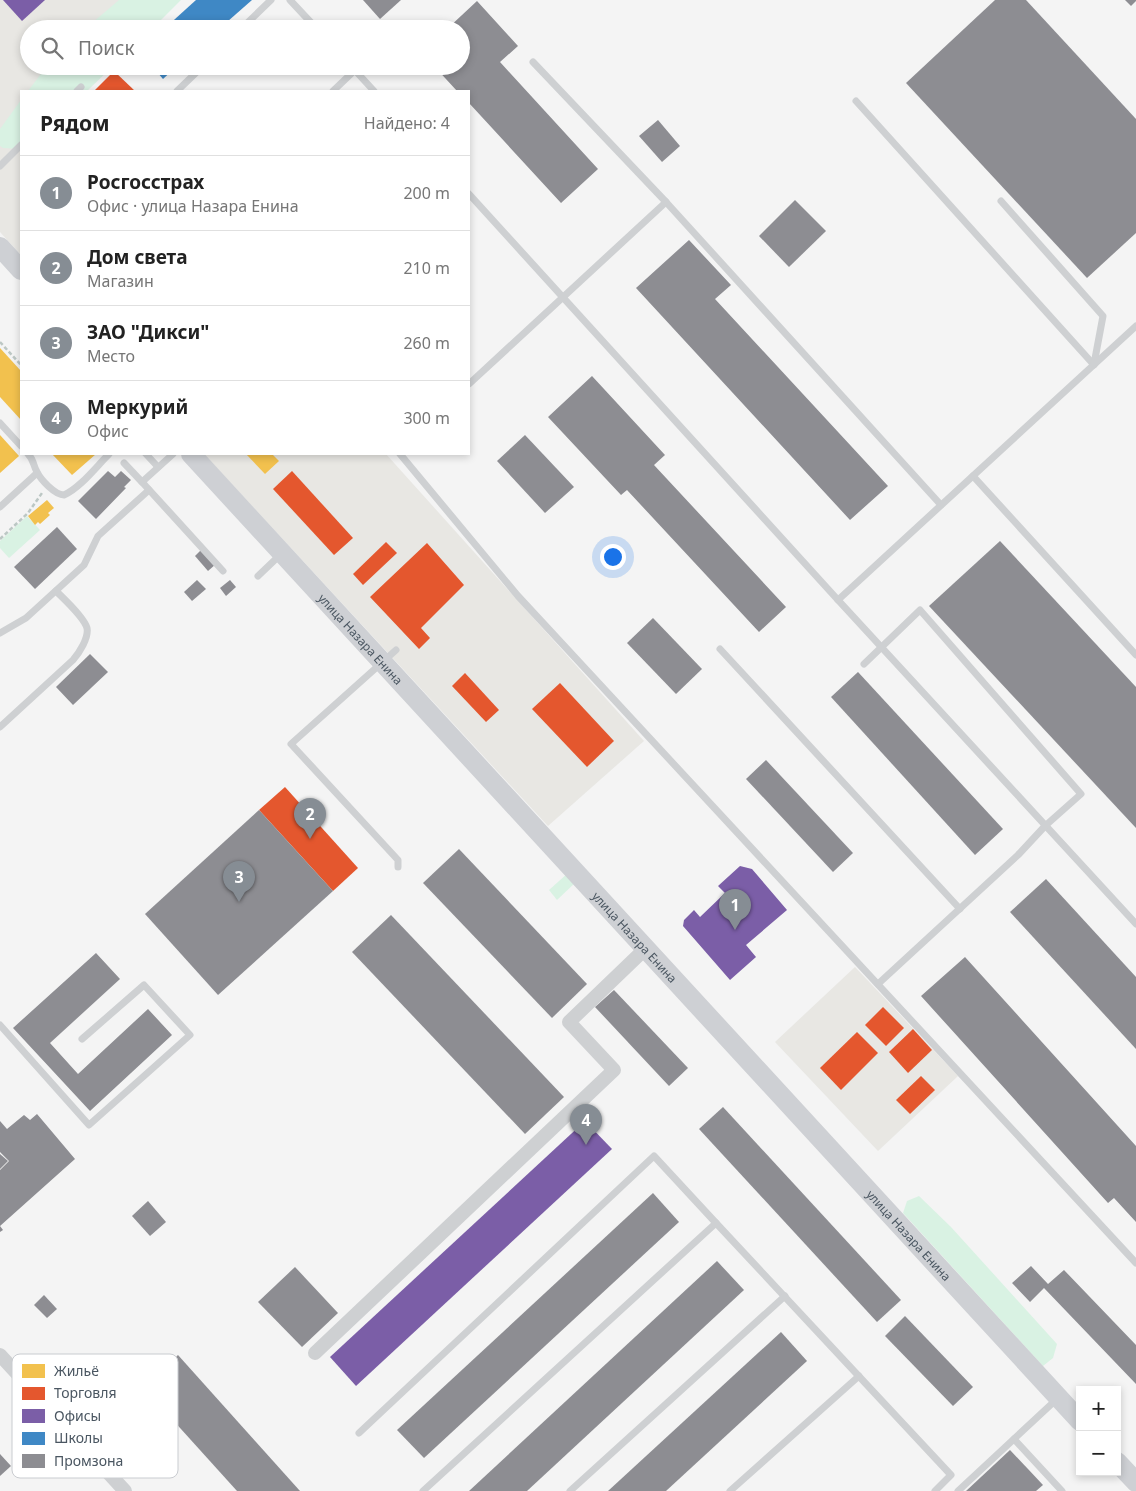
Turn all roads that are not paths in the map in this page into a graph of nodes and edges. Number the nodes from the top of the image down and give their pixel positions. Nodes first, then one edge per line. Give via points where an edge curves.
1 (271, 0) edge
2 (290, 0) edge
3 (251, 20) edge
4 (309, 20) edge
5 (533, 62) dead end
6 (194, 75) edge
7 (347, 75) edge
8 (359, 75) edge
9 (178, 90) edge
10 (334, 90) edge
11 (373, 90) edge
12 (856, 101) dead end
13 (20, 146) edge
14 (0, 166) edge
15 (470, 195) edge
16 (1001, 201) dead end
17 (666, 202) junction
18 (0, 246) edge
19 (20, 269) edge
20 (564, 296) junction
21 (1136, 326) edge
22 (1094, 365) junction
23 (470, 383) edge
24 (0, 423) edge
25 (20, 445) edge
26 (29, 455) edge
27 (108, 455) edge
28 (147, 455) edge
29 (172, 455) edge
30 (192, 455) edge
31 (401, 455) edge
32 (124, 463) dead end
33 (158, 467) junction
34 (37, 473) junction
35 (973, 476) junction
36 (142, 482) junction
37 (149, 490) junction
38 (941, 505) junction
39 (0, 507) edge
40 (282, 553) junction
41 (224, 571) dead end
42 (258, 576) dead end
43 (56, 591) junction
44 (838, 600) junction
45 (0, 633) edge
46 (882, 648) junction
47 (720, 649) dead end
48 (1136, 655) edge
49 (390, 656) junction
50 (864, 664) dead end
51 (0, 726) edge
52 (1045, 826) junction
53 (398, 867) dead end
54 (960, 908) junction
55 (1136, 924) edge
56 (646, 948) junction
57 (878, 984) junction
58 (0, 1024) edge
59 (82, 1039) dead end
60 (716, 1223) junction
61 (1136, 1263) edge
62 (785, 1296) junction
63 (316, 1353) dead end
64 (0, 1355) edge
65 (12, 1368) edge
66 (859, 1376) junction
67 (1058, 1398) junction
68 (1076, 1417) edge
69 (359, 1433) dead end
70 (1014, 1439) junction
71 (1121, 1466) edge
72 (113, 1478) edge
73 (1136, 1482) edge
74 (125, 1491) edge
75 (423, 1491) edge
76 (570, 1491) edge
77 (730, 1491) edge
78 (935, 1491) edge
79 (958, 1491) edge
80 (1062, 1491) edge

1 - 3 lane
2 - 4 lane
5 - 17 lane
6 - 9 lane
7 - 10 lane
8 - 11 lane
12 - 22 lane
13 - 14 lane
15 - 20 lane
16 - 22 lane via 1103,316
17 - 20 lane
17 - 38 lane
18 - 19 main road
20 - 23 lane
20 - 44 lane
21 - 22 lane
22 - 35 lane
24 - 25 lane
26 - 34 lane
27 - 34 lane via 64,495 54,492
28 - 33 lane
29 - 33 lane
30 - 40 main road, улица Назара Енина
31 - 57 lane via 518,596
32 - 36 lane
33 - 36 lane
34 - 39 lane
35 - 38 lane
35 - 48 lane
36 - 37 lane
37 - 41 lane
37 - 43 lane via 98,536 84,566
38 - 44 lane
40 - 42 lane
40 - 49 main road, улица Назара Енина
43 - 45 lane via 26,618
43 - 51 lane via 88,630 81,649
44 - 46 lane
46 - 50 lane
46 - 52 lane
46 - 52 lane via 920,610 1081,794
47 - 54 lane
49 - 53 lane via 291,744 398,860
49 - 56 main road, улица Назара Енина
52 - 54 lane
52 - 55 lane
54 - 57 lane
56 - 63 street via 569,1022 614,1070
56 - 67 main road, улица Назара Енина
57 - 61 lane
58 - 59 lane via 89,1125 190,1035 144,985
60 - 62 lane
60 - 69 lane via 654,1156
60 - 75 lane
62 - 66 lane
62 - 76 lane
64 - 65 street
66 - 77 lane
66 - 78 lane via 951,1475
67 - 68 main road, улица Назара Енина
67 - 70 lane
70 - 79 lane
70 - 80 lane
71 - 73 main road
72 - 74 street

